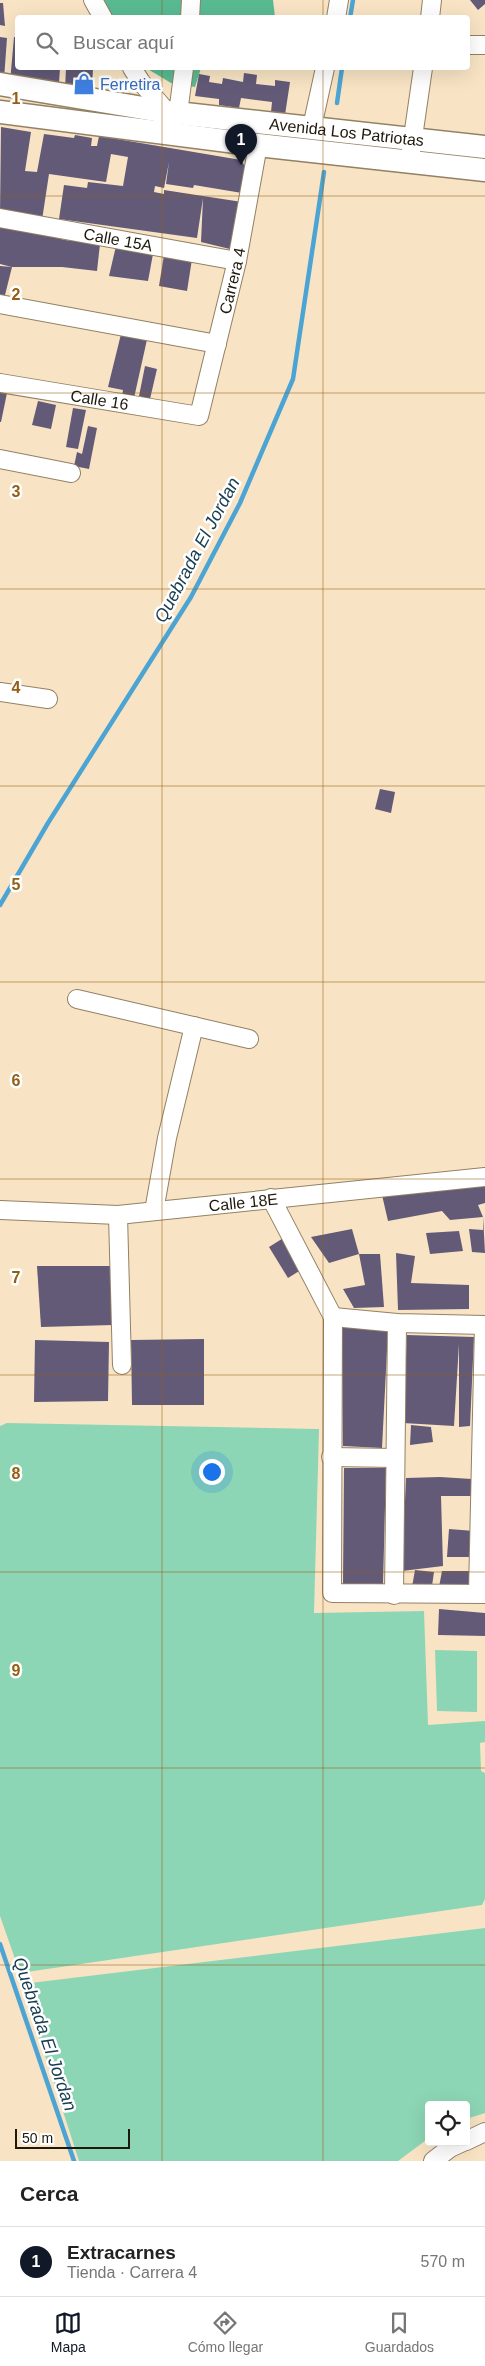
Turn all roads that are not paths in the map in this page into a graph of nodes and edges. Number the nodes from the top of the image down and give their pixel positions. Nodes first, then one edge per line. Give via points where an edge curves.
1 (92, 0) edge
2 (191, 0) edge
3 (339, 0) edge
4 (432, 0) edge
5 (101, 15) edge
6 (190, 15) edge
7 (336, 15) edge
8 (430, 15) edge
9 (470, 44) edge
10 (485, 45) edge
11 (133, 70) edge
12 (183, 70) edge
13 (325, 70) edge
14 (423, 70) edge
15 (1, 87) edge
16 (0, 112) edge
17 (170, 119) junction
18 (286, 124) junction
19 (312, 127) junction
20 (412, 137) junction
21 (258, 145) junction
22 (485, 147) edge
23 (282, 148) junction
24 (410, 161) junction
25 (485, 170) edge
26 (0, 218) edge
27 (236, 261) junction
28 (0, 304) edge
29 (217, 344) junction
30 (0, 383) edge
31 (199, 416) joint
32 (0, 459) edge
33 (71, 473) dead end
34 (0, 692) edge
35 (48, 699) dead end
36 (77, 998) dead end
37 (194, 1026) junction
38 (249, 1039) dead end
39 (485, 1177) edge
40 (270, 1198) junction
41 (0, 1210) edge
42 (154, 1211) junction
43 (118, 1215) junction
44 (333, 1317) junction
45 (397, 1323) junction
46 (484, 1325) edge
47 (122, 1365) dead end
48 (331, 1457) junction
49 (395, 1458) junction
50 (482, 1594) edge
51 (394, 1595) junction
52 (485, 2132) edge
53 (470, 2138) edge
54 (456, 2146) edge
55 (433, 2161) edge

1 - 5 street
2 - 6 street
3 - 7 street
4 - 8 street
9 - 10 street
11 - 17 street
12 - 17 street
13 - 19 street
14 - 20 street
15 - 17 main road, Avenida Los Patriotas
16 - 17 main road, Avenida Los Patriotas
17 - 18 main road, Avenida Los Patriotas
17 - 21 main road, Avenida Los Patriotas
18 - 19 main road, Avenida Los Patriotas
18 - 23 main road
19 - 20 main road, Avenida Los Patriotas
20 - 22 main road, Avenida Los Patriotas
20 - 24 street
21 - 23 main road, Avenida Los Patriotas
21 - 27 street, Carrera 4
23 - 24 main road, Avenida Los Patriotas
24 - 25 main road, Avenida Los Patriotas
26 - 27 street, Calle 15A
27 - 29 street, Carrera 4
28 - 29 street
29 - 31 street, Carrera 4
30 - 31 street, Calle 16
32 - 33 street
34 - 35 street
36 - 37 street
37 - 38 street
37 - 42 street via 167,1138
39 - 40 street, Calle 18E
40 - 42 street, Calle 18E
40 - 44 street
41 - 43 street, Calle 18E
42 - 43 street, Calle 18E
43 - 47 street
44 - 45 street
44 - 48 street
45 - 46 street
45 - 49 street
46 - 50 street
48 - 49 street
48 - 51 street via 332,1593
49 - 51 street
50 - 51 street
52 - 53 street
54 - 55 street

